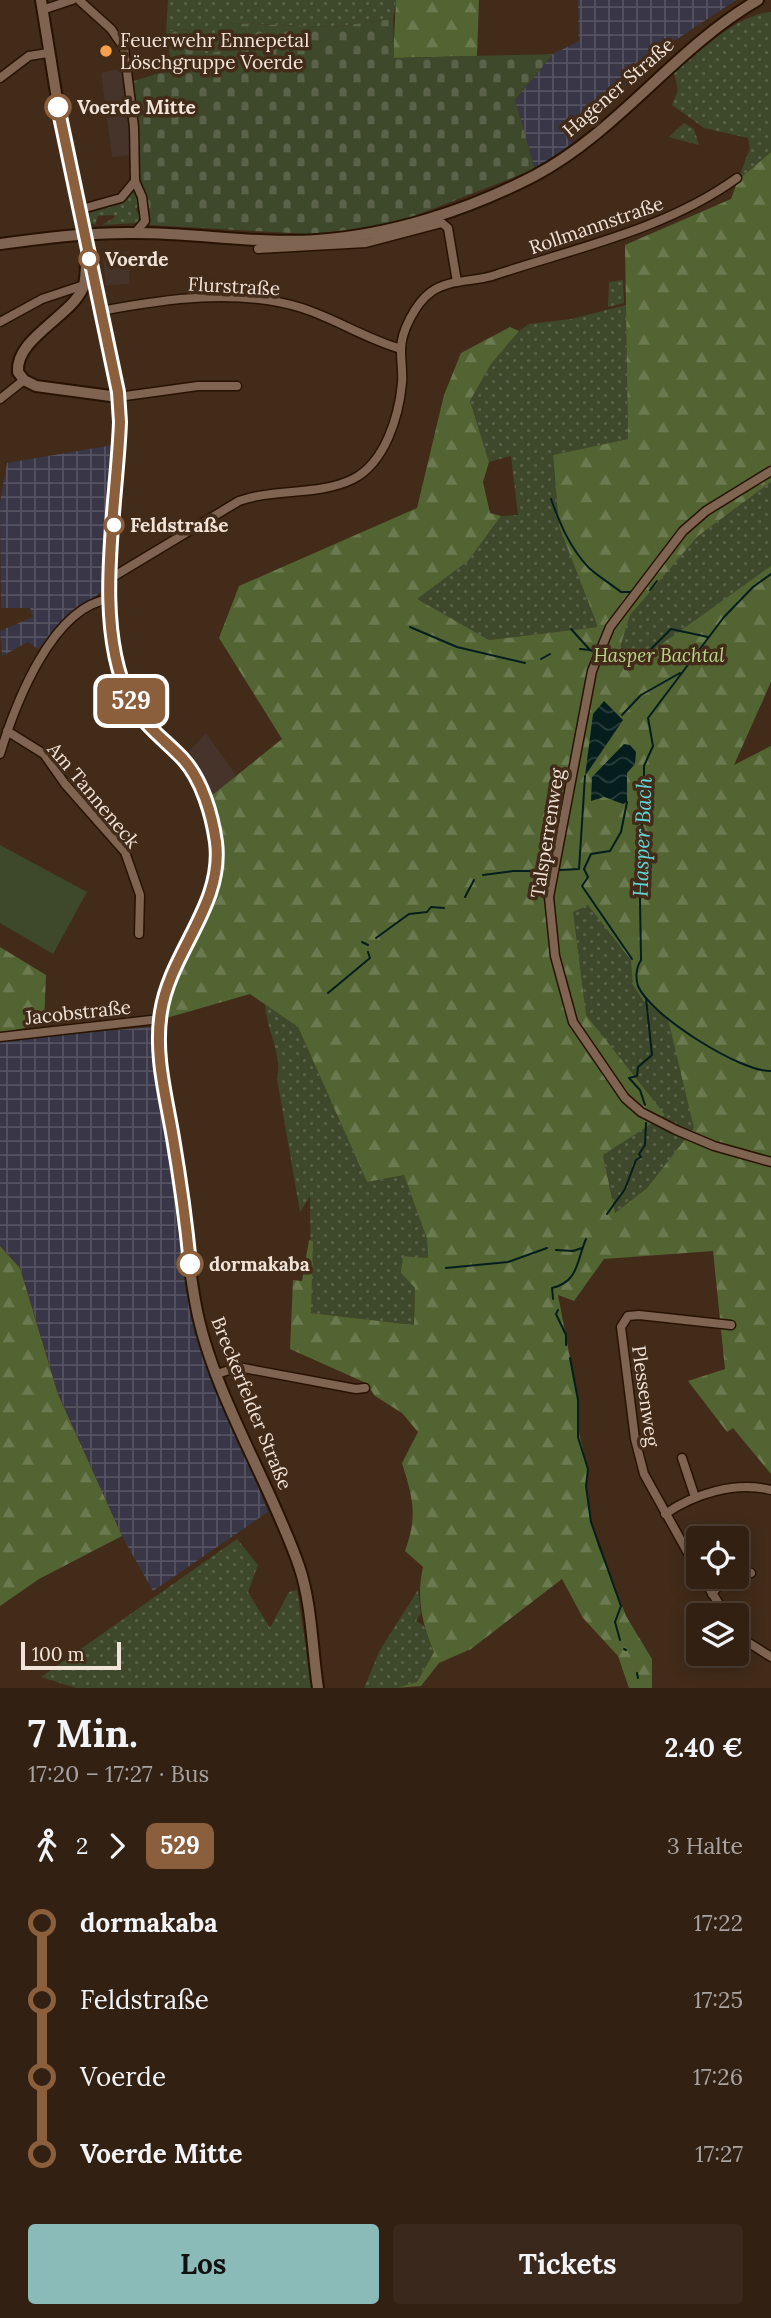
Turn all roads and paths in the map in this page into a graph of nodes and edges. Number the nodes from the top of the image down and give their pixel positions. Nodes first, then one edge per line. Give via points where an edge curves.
1 (72, 0) edge
2 (79, 0) edge
3 (758, 0) edge
4 (42, 5) edge
5 (48, 53) junction
6 (0, 78) edge
7 (737, 178) dead end
8 (135, 181) junction
9 (78, 210) junction
10 (135, 233) junction
11 (84, 234) junction
12 (0, 244) edge
13 (258, 249) dead end
14 (86, 251) junction
15 (457, 282) junction
16 (84, 285) junction
17 (96, 288) junction
18 (101, 311) junction
19 (0, 322) edge
20 (401, 349) junction
21 (24, 380) junction
22 (115, 381) junction
23 (237, 386) dead end
24 (91, 391) junction
25 (118, 397) junction
26 (0, 399) edge
27 (771, 471) edge
28 (111, 579) junction
29 (110, 599) junction
30 (7, 732) junction
31 (0, 754) edge
32 (139, 934) dead end
33 (160, 1020) junction
34 (0, 1037) edge
35 (771, 1162) edge
36 (731, 1325) dead end
37 (217, 1374) junction
38 (365, 1388) dead end
39 (681, 1458) dead end
40 (771, 1490) edge
41 (695, 1497) junction
42 (665, 1514) junction
43 (686, 1551) edge
44 (751, 1573) dead end
45 (709, 1589) edge
46 (712, 1594) junction
47 (718, 1603) edge
48 (749, 1643) edge
49 (771, 1657) edge
50 (318, 1688) edge

1 - 4 street
2 - 8 street via 110,29 125,54
3 - 10 main road, Hagener Straße via 697,42 595,134 536,175 476,202 390,229 337,238 278,241
4 - 5 main road
5 - 6 street via 29,56
5 - 9 main road
7 - 15 street, Rollmannstraße via 691,208 637,230 479,280
8 - 9 street via 121,198
8 - 10 street via 145,221
9 - 11 main road
10 - 11 main road, Hagener Straße
11 - 12 main road, Hagener Straße
11 - 14 main road
13 - 15 street via 366,243 442,223 448,228
14 - 16 main road
14 - 17 main road, Breckerfelder Straße
15 - 20 street via 426,297 409,322
16 - 17 main road
16 - 19 street via 42,299
16 - 21 main road via 75,301 23,351 18,366
17 - 18 main road, Breckerfelder Straße
18 - 20 street, Flurstraße via 163,300 275,302 304,309
18 - 22 main road, Breckerfelder Straße
20 - 28 street via 400,399 380,452 365,472 341,484 239,501
21 - 24 main road via 36,386
21 - 26 street
22 - 24 main road via 109,389
22 - 25 main road, Breckerfelder Straße
23 - 25 street via 175,388
24 - 25 main road
25 - 28 main road, Breckerfelder Straße
27 - 35 street, Talsperrenweg via 706,511 683,531 610,627 592,671 549,897 555,957 573,1022 625,1098 676,1130
28 - 29 main road, Breckerfelder Straße
29 - 30 street via 97,601 79,614 49,644 31,673
29 - 33 main road, Breckerfelder Straße via 115,658 130,700 145,723 191,770 216,840 208,897 169,983
30 - 31 street
30 - 32 street, Am Tanneneck via 44,754 125,852 140,895
33 - 34 street, Jacobstraße
33 - 37 main road, Breckerfelder Straße via 159,1056 195,1304
36 - 42 street, Plessenweg via 639,1315 628,1316 622,1324 639,1457
37 - 38 street via 238,1367
37 - 50 main road, Breckerfelder Straße via 301,1571
39 - 41 street
40 - 41 street via 736,1489
41 - 42 street
42 - 43 street, Plessenweg
44 - 46 street via 719,1586
45 - 46 street
46 - 47 street
48 - 49 street

